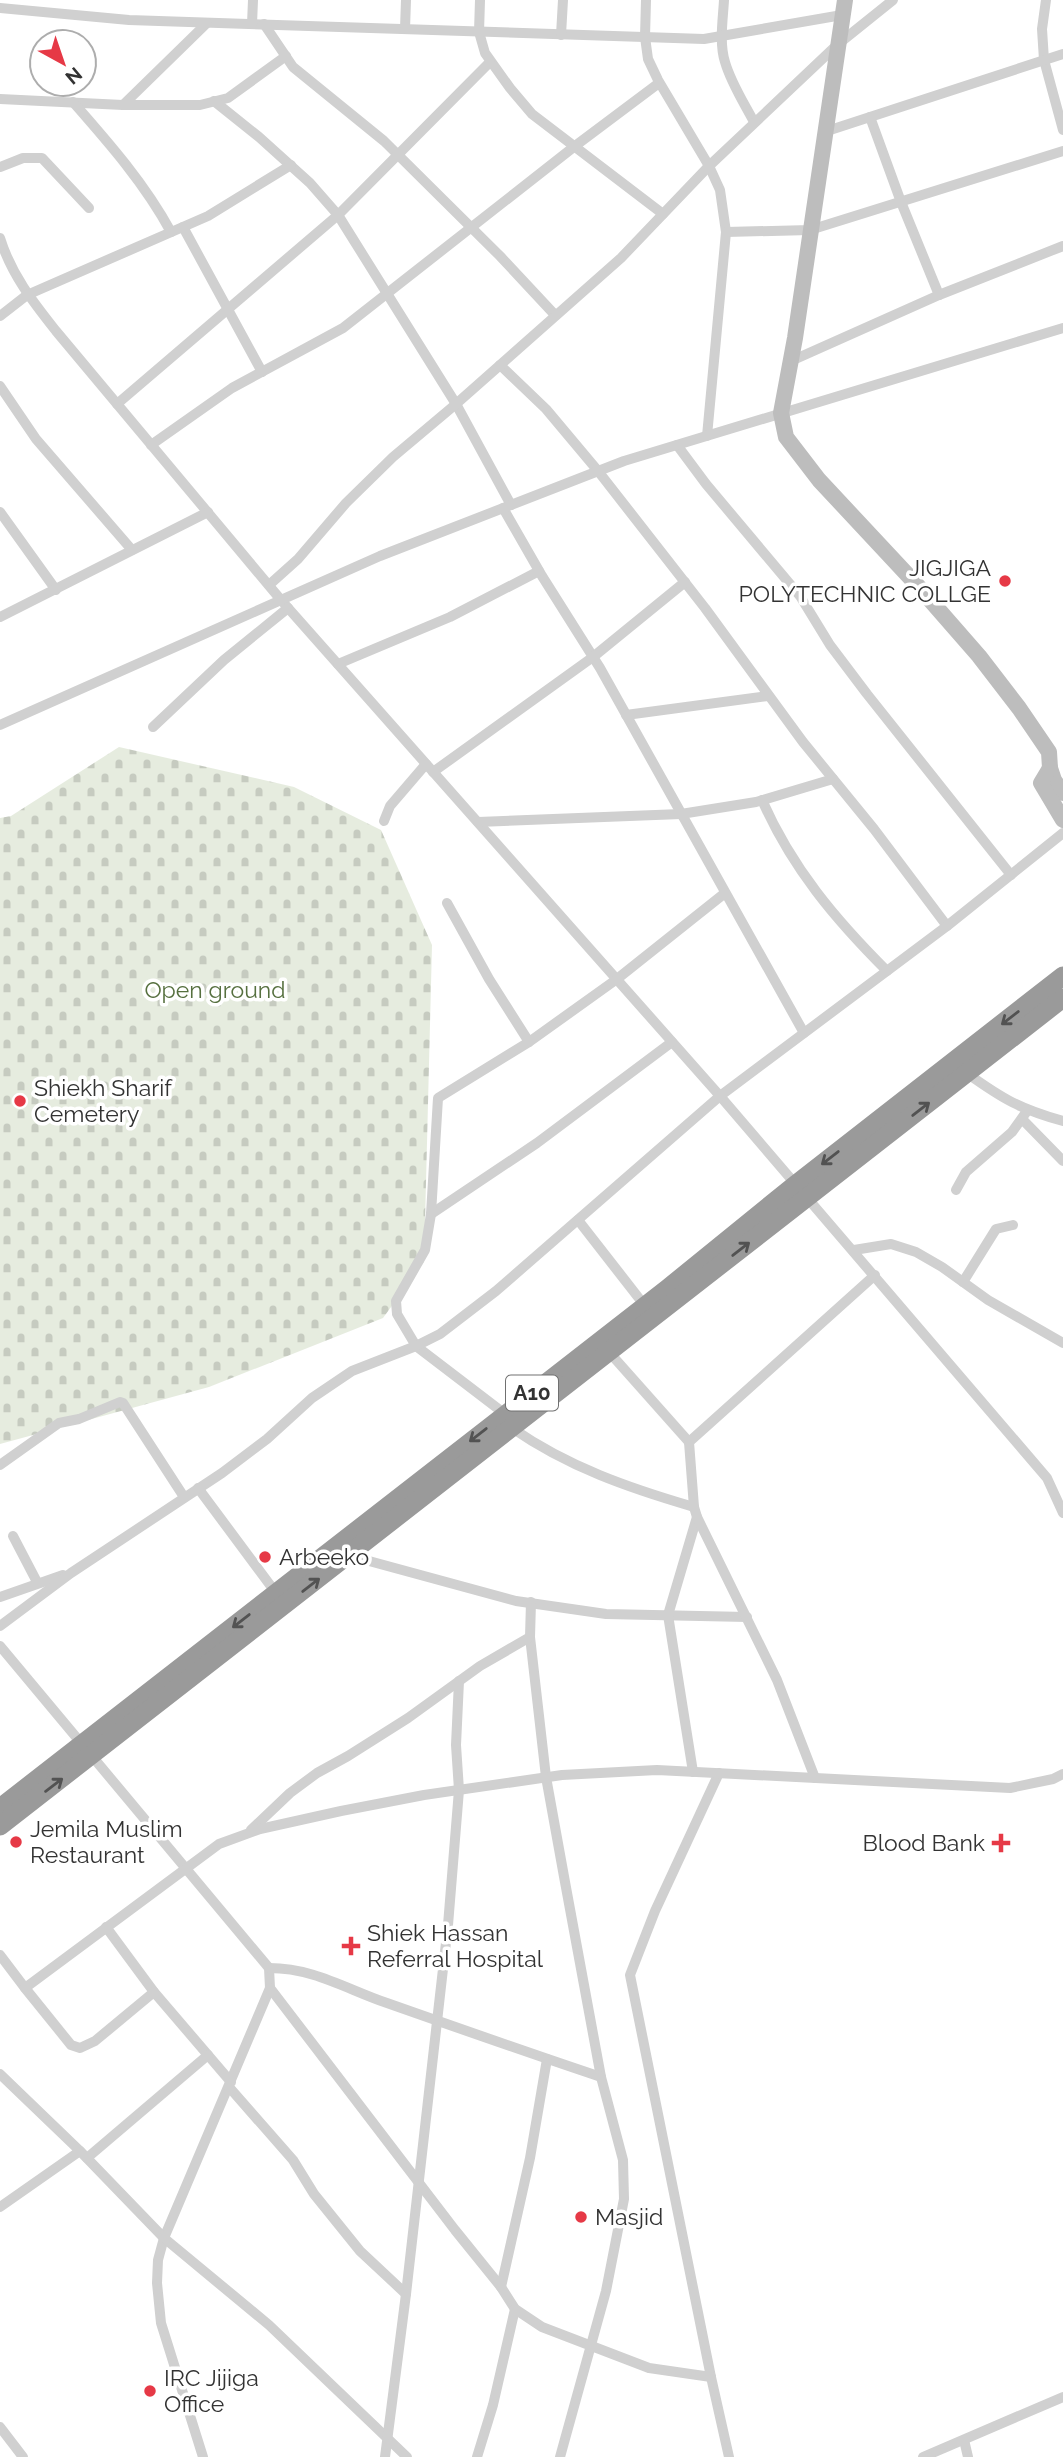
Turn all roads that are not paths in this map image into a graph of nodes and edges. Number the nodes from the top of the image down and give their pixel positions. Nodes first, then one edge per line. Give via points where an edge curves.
1 (253, 0) edge
2 (405, 0) edge
3 (480, 0) edge
4 (563, 0) edge
5 (646, 0) edge
6 (724, 0) edge
7 (893, 0) edge
8 (1046, 0) edge
9 (843, 7) edge
10 (0, 8) edge
11 (207, 23) junction
12 (252, 24) junction
13 (264, 24) junction
14 (405, 29) junction
15 (479, 32) junction
16 (561, 35) junction
17 (645, 37) junction
18 (723, 37) junction
19 (836, 45) junction
20 (1063, 54) edge
21 (286, 56) junction
22 (1044, 60) junction
23 (490, 62) junction
24 (659, 83) junction
25 (0, 99) edge
26 (73, 102) junction
27 (214, 102) junction
28 (123, 105) junction
29 (870, 117) junction
30 (754, 122) junction
31 (1063, 130) edge
32 (824, 132) junction
33 (575, 146) junction
34 (1063, 151) edge
35 (397, 154) junction
36 (291, 165) junction
37 (709, 166) junction
38 (0, 167) edge
39 (901, 202) junction
40 (89, 208) dead end
41 (663, 214) junction
42 (338, 215) junction
43 (183, 227) junction
44 (473, 228) junction
45 (810, 230) junction
46 (171, 232) junction
47 (726, 232) junction
48 (0, 238) edge
49 (1063, 246) edge
50 (388, 293) junction
51 (939, 295) junction
52 (27, 296) junction
53 (229, 310) junction
54 (0, 316) edge
55 (555, 316) junction
56 (1063, 328) edge
57 (791, 361) junction
58 (500, 365) junction
59 (262, 372) junction
60 (0, 386) edge
61 (117, 404) junction
62 (456, 404) junction
63 (781, 413) junction
64 (707, 436) junction
65 (151, 445) junction
66 (677, 445) junction
67 (598, 471) junction
68 (507, 507) junction
69 (0, 512) edge
70 (208, 512) junction
71 (132, 550) junction
72 (539, 571) junction
73 (685, 582) junction
74 (268, 585) junction
75 (56, 590) junction
76 (285, 604) junction
77 (0, 617) edge
78 (593, 657) junction
79 (338, 664) junction
80 (768, 696) junction
81 (626, 715) junction
82 (0, 725) edge
83 (153, 727) dead end
84 (430, 768) junction
85 (1050, 768) junction
86 (833, 779) junction
87 (1063, 793) edge
88 (762, 800) junction
89 (681, 814) junction
90 (1063, 820) edge
91 (384, 821) dead end
92 (478, 822) junction
93 (1063, 833) edge
94 (1011, 875) junction
95 (725, 892) junction
96 (447, 903) dead end
97 (947, 926) junction
98 (887, 971) junction
99 (1063, 976) edge
100 (617, 979) junction
101 (1063, 998) edge
102 (804, 1033) junction
103 (529, 1042) junction
104 (672, 1042) junction
105 (968, 1074) junction
106 (720, 1096) junction
107 (1025, 1115) junction
108 (1063, 1121) edge
109 (1063, 1161) edge
110 (956, 1190) dead end
111 (801, 1191) junction
112 (431, 1213) junction
113 (578, 1220) junction
114 (1013, 1225) dead end
115 (854, 1250) junction
116 (875, 1275) junction
117 (963, 1282) junction
118 (645, 1306) junction
119 (1063, 1343) edge
120 (416, 1346) junction
121 (609, 1352) junction
122 (509, 1421) junction
123 (690, 1442) junction
124 (0, 1465) edge
125 (1047, 1478) junction
126 (198, 1488) junction
127 (1063, 1491) edge
128 (184, 1497) junction
129 (695, 1512) junction
130 (1063, 1513) edge
131 (13, 1536) dead end
132 (340, 1552) junction
133 (71, 1573) junction
134 (37, 1582) junction
135 (276, 1593) junction
136 (0, 1597) edge
137 (531, 1602) junction
138 (668, 1615) junction
139 (747, 1617) junction
140 (0, 1626) edge
141 (530, 1637) junction
142 (0, 1646) edge
143 (459, 1681) junction
144 (87, 1751) junction
145 (693, 1772) junction
146 (719, 1773) junction
147 (1063, 1774) edge
148 (546, 1777) junction
149 (815, 1778) junction
150 (459, 1790) junction
151 (0, 1808) edge
152 (0, 1826) edge
153 (247, 1834) junction
154 (186, 1868) junction
155 (106, 1927) junction
156 (0, 1955) edge
157 (270, 1968) junction
158 (270, 1987) junction
159 (26, 1988) junction
160 (154, 1992) junction
161 (438, 2021) junction
162 (208, 2055) junction
163 (547, 2059) junction
164 (0, 2074) edge
165 (601, 2077) junction
166 (230, 2085) junction
167 (83, 2154) junction
168 (419, 2183) junction
169 (0, 2207) edge
170 (164, 2238) junction
171 (501, 2287) junction
172 (407, 2294) junction
173 (515, 2309) junction
174 (591, 2347) junction
175 (711, 2377) junction
176 (1063, 2397) edge
177 (0, 2427) edge
178 (387, 2440) junction
179 (964, 2440) junction
180 (23, 2457) edge
181 (203, 2457) edge
182 (385, 2457) edge
183 (407, 2457) edge
184 (477, 2457) edge
185 (560, 2457) edge
186 (729, 2457) edge
187 (923, 2457) edge
188 (968, 2457) edge

1 - 12 street
2 - 14 street
3 - 15 street
4 - 16 street
5 - 17 street
6 - 18 street
7 - 19 street
8 - 22 street
9 - 18 street
9 - 19 street
10 - 11 street
11 - 12 street
11 - 28 street
12 - 13 street
13 - 14 street
13 - 21 street
14 - 15 street
15 - 16 street
15 - 23 street
16 - 17 street
17 - 18 street
17 - 24 street via 648,59
18 - 30 street via 724,60
19 - 30 street
19 - 32 street
20 - 22 street
21 - 27 street via 228,98
21 - 35 street via 301,74
22 - 29 street
22 - 31 street
23 - 33 street via 532,114
23 - 35 street
24 - 33 street
24 - 37 street
25 - 26 street
26 - 28 street
26 - 46 street via 118,154
27 - 28 street
27 - 36 street
29 - 32 street
29 - 39 street
30 - 37 street
32 - 45 street
33 - 41 street
33 - 44 street
34 - 39 street
35 - 42 street
35 - 44 street
36 - 42 street
36 - 43 street
37 - 41 street
37 - 47 street via 720,190
38 - 40 street via 23,158 42,158
39 - 45 street
39 - 51 street
41 - 55 street
42 - 50 street
42 - 53 street
43 - 46 street
43 - 53 street
44 - 50 street
44 - 55 street
45 - 47 street
45 - 57 street
46 - 52 street
47 - 64 street
48 - 52 street
49 - 51 street
50 - 59 street via 343,328
50 - 62 street
51 - 57 street
52 - 54 street
52 - 61 street
53 - 59 street
53 - 61 street
55 - 58 street
56 - 63 street
57 - 63 street
58 - 62 street
58 - 67 street via 546,409
59 - 65 street
60 - 71 street via 36,439
61 - 65 street
62 - 68 street
62 - 74 street via 393,457
63 - 64 street
63 - 85 street via 786,437 819,480 979,656 1019,708 1049,752
64 - 66 street
65 - 70 street
66 - 67 street
66 - 94 street via 800,596 867,694
67 - 68 street
67 - 73 street
68 - 72 street
68 - 76 street via 380,556
69 - 75 street
70 - 71 street
70 - 74 street
71 - 75 street
72 - 78 street
72 - 79 street via 450,617
73 - 78 street
73 - 80 street
74 - 76 street
75 - 77 street
76 - 79 street
76 - 82 street
76 - 83 street
78 - 81 street
78 - 84 street
79 - 84 street
80 - 81 street
80 - 86 street
81 - 89 street
84 - 91 street via 390,806
84 - 92 street
85 - 87 street
85 - 90 street via 1041,783
86 - 88 street
86 - 97 street
88 - 89 street
88 - 98 street via 797,866 845,928
89 - 92 street
89 - 95 street
92 - 100 street
93 - 94 street
94 - 97 street
95 - 100 street
95 - 102 street
96 - 103 street
97 - 98 street
98 - 102 street
99 -> 111 highway, A10
100 - 103 street
100 - 104 street
101 - 105 highway, A10
102 - 106 street
103 - 112 street via 438,1098
104 - 106 street
104 - 112 street via 548,1136
105 - 107 street
111 -> 105 highway, A10
106 - 111 street
106 - 113 street
107 - 108 street
107 - 109 street
107 - 110 street via 967,1172
111 - 115 street
111 - 118 highway, A10
121 -> 111 highway, A10
112 - 120 street via 425,1251 396,1301 397,1314
113 - 118 street
113 - 120 street via 496,1291 440,1334
114 - 117 street via 996,1228
115 - 116 street
115 - 117 street via 891,1244 916,1252
116 - 123 street
116 - 125 street
117 - 119 street
118 - 122 highway, A10
120 - 122 street
120 - 126 street via 352,1371
121 - 122 highway, A10
121 - 123 street
122 - 129 street via 541,1448 579,1468
122 - 132 highway, A10
123 - 129 street
124 - 128 street via 59,1423 120,1402
125 - 127 street
125 - 130 street
126 - 128 street
126 - 135 street
128 - 133 street
129 - 138 street
129 - 139 street
131 - 134 street
132 - 135 highway, A10
132 - 137 street
144 -> 132 highway, A10
133 - 134 street
133 - 140 street
134 - 136 street
135 -> 144 highway, A10
137 - 138 street via 606,1614
137 - 141 street
138 - 139 street
138 - 145 street
139 - 149 street
141 - 143 street
141 - 148 street
142 - 144 street
143 - 150 street
143 - 153 street via 317,1773
144 - 151 highway, A10
152 -> 144 highway, A10
144 - 154 street
145 - 146 street
145 - 148 street
146 - 149 street
146 - 175 street via 630,1975
147 - 149 street via 1010,1788
148 - 150 street
148 - 165 street
150 - 153 street
150 - 161 street
153 - 154 street via 219,1844
154 - 155 street
154 - 157 street
155 - 159 street
155 - 160 street
156 - 159 street
157 - 158 street
157 - 161 street via 316,1975
158 - 166 street
158 - 168 street
159 - 160 street via 71,2045 80,2048
160 - 162 street
161 - 163 street
161 - 168 street
162 - 166 street
162 - 167 street
163 - 165 street
163 - 171 street
164 - 167 street
165 - 174 street via 623,2160 624,2199
166 - 170 street
166 - 172 street via 360,2251
167 - 169 street
167 - 170 street
168 - 171 street
168 - 172 street
170 - 178 street via 270,2325
170 - 181 street via 157,2283 161,2323
171 - 173 street
172 - 178 street
173 - 174 street via 542,2327
173 - 184 street
174 - 175 street via 649,2368
174 - 185 street
175 - 186 street
176 - 179 street
177 - 180 street
178 - 182 street
178 - 183 street
179 - 187 street
179 - 188 street

